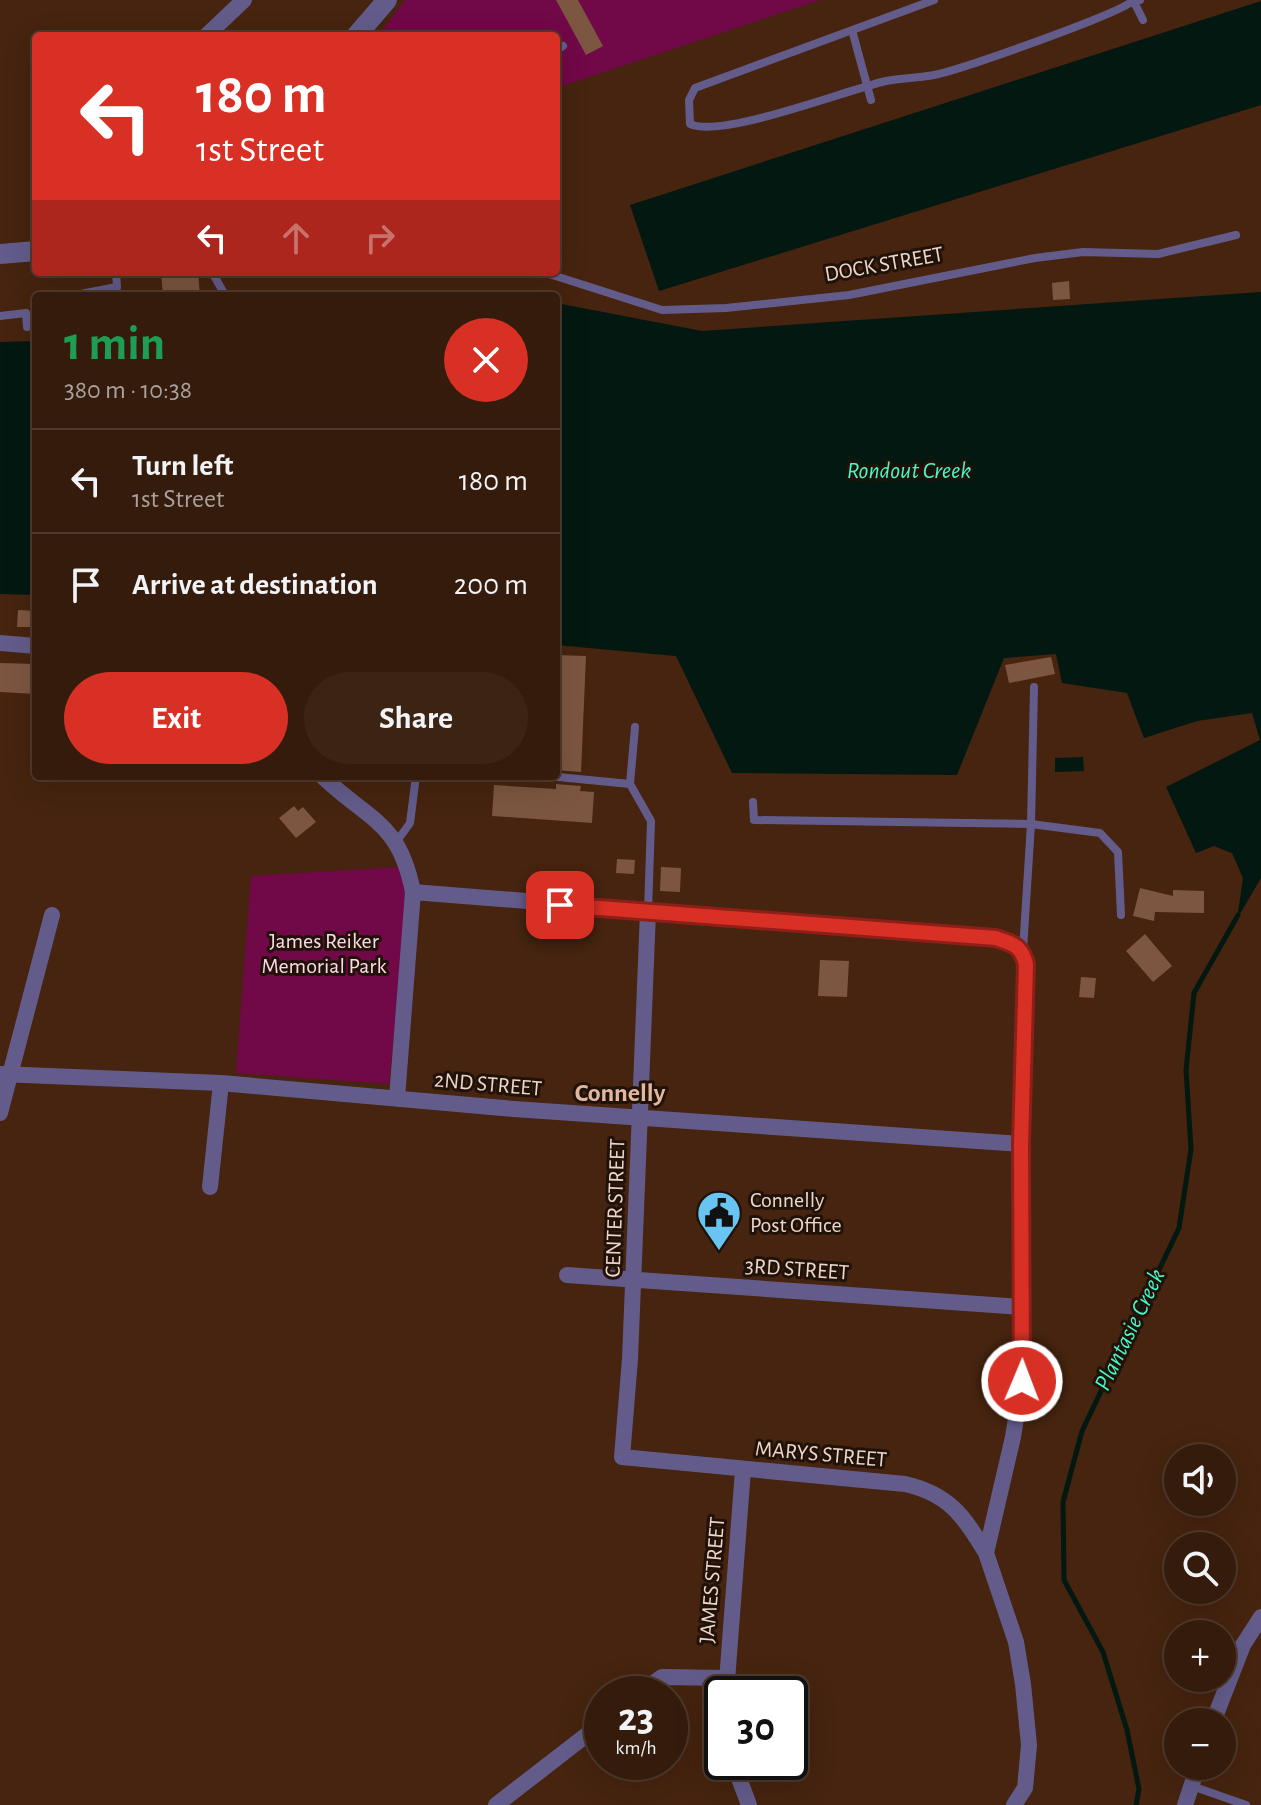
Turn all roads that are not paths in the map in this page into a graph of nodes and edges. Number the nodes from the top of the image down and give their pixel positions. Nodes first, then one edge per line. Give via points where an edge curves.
1 (244, 0) edge
2 (387, 0) edge
3 (934, 0) edge
4 (1136, 1) edge
5 (1143, 20) dead end
6 (852, 30) junction
7 (210, 32) edge
8 (359, 32) edge
9 (867, 86) junction
10 (871, 100) dead end
11 (1236, 235) dead end
12 (32, 248) edge
13 (0, 254) edge
14 (116, 276) edge
15 (556, 276) edge
16 (74, 292) edge
17 (0, 316) edge
18 (27, 327) dead end
19 (0, 643) edge
20 (32, 646) edge
21 (1034, 687) dead end
22 (635, 727) dead end
23 (560, 777) edge
24 (327, 780) edge
25 (415, 780) edge
26 (630, 784) junction
27 (753, 802) dead end
28 (1031, 824) junction
29 (397, 841) junction
30 (413, 892) junction
31 (648, 912) junction
32 (52, 915) dead end
33 (1121, 915) dead end
34 (1023, 951) junction
35 (6, 1075) edge
36 (221, 1083) junction
37 (397, 1098) junction
38 (0, 1113) edge
39 (640, 1117) junction
40 (1021, 1144) junction
41 (210, 1187) dead end
42 (567, 1275) dead end
43 (634, 1280) junction
44 (1023, 1307) junction
45 (622, 1457) joint
46 (743, 1470) junction
47 (986, 1553) junction
48 (1261, 1617) edge
49 (727, 1676) edge
50 (1218, 1708) edge
51 (584, 1737) edge
52 (740, 1780) edge
53 (1193, 1780) edge
54 (1191, 1785) junction
55 (1021, 1803) edge
56 (496, 1805) edge
57 (749, 1805) edge
58 (1185, 1805) edge
59 (1246, 1805) edge

1 - 7 street
2 - 8 street
3 - 6 lane
4 - 5 lane
4 - 9 lane via 935,75
6 - 9 lane
6 - 9 lane via 695,88 689,100 690,124 734,125
9 - 10 lane
11 - 15 lane, DOCK STREET via 1158,254 1083,252 849,295 726,308 662,310
12 - 13 street
14 - 16 lane via 117,287
17 - 18 lane via 26,313
19 - 20 street
21 - 28 lane
22 - 26 lane
23 - 26 lane
24 - 29 street
25 - 29 lane via 410,823
26 - 31 lane via 651,821
27 - 28 lane via 754,820
28 - 33 lane via 1100,833 1118,852
28 - 34 lane
29 - 30 street
30 - 31 street
30 - 37 street
31 - 34 street via 996,938
31 - 39 street, CENTER STREET
32 - 35 street
34 - 40 street
35 - 36 street, 2ND STREET
35 - 38 street
36 - 37 street, 2ND STREET
36 - 41 street
37 - 39 street, 2ND STREET
39 - 40 street, 2ND STREET
39 - 43 street, CENTER STREET
40 - 44 street
42 - 43 street, 3RD STREET
43 - 44 street, 3RD STREET
43 - 45 street, CENTER STREET
44 - 47 street via 1020,1395
45 - 46 street, MARYS STREET
46 - 47 street, MARYS STREET via 931,1490 945,1498
46 - 49 street, JAMES STREET
47 - 55 street, MARYS STREET via 1016,1642 1023,1684 1029,1745
48 - 50 street via 1243,1645
51 - 56 street
52 - 57 street
53 - 54 street
54 - 58 street
54 - 59 lane

